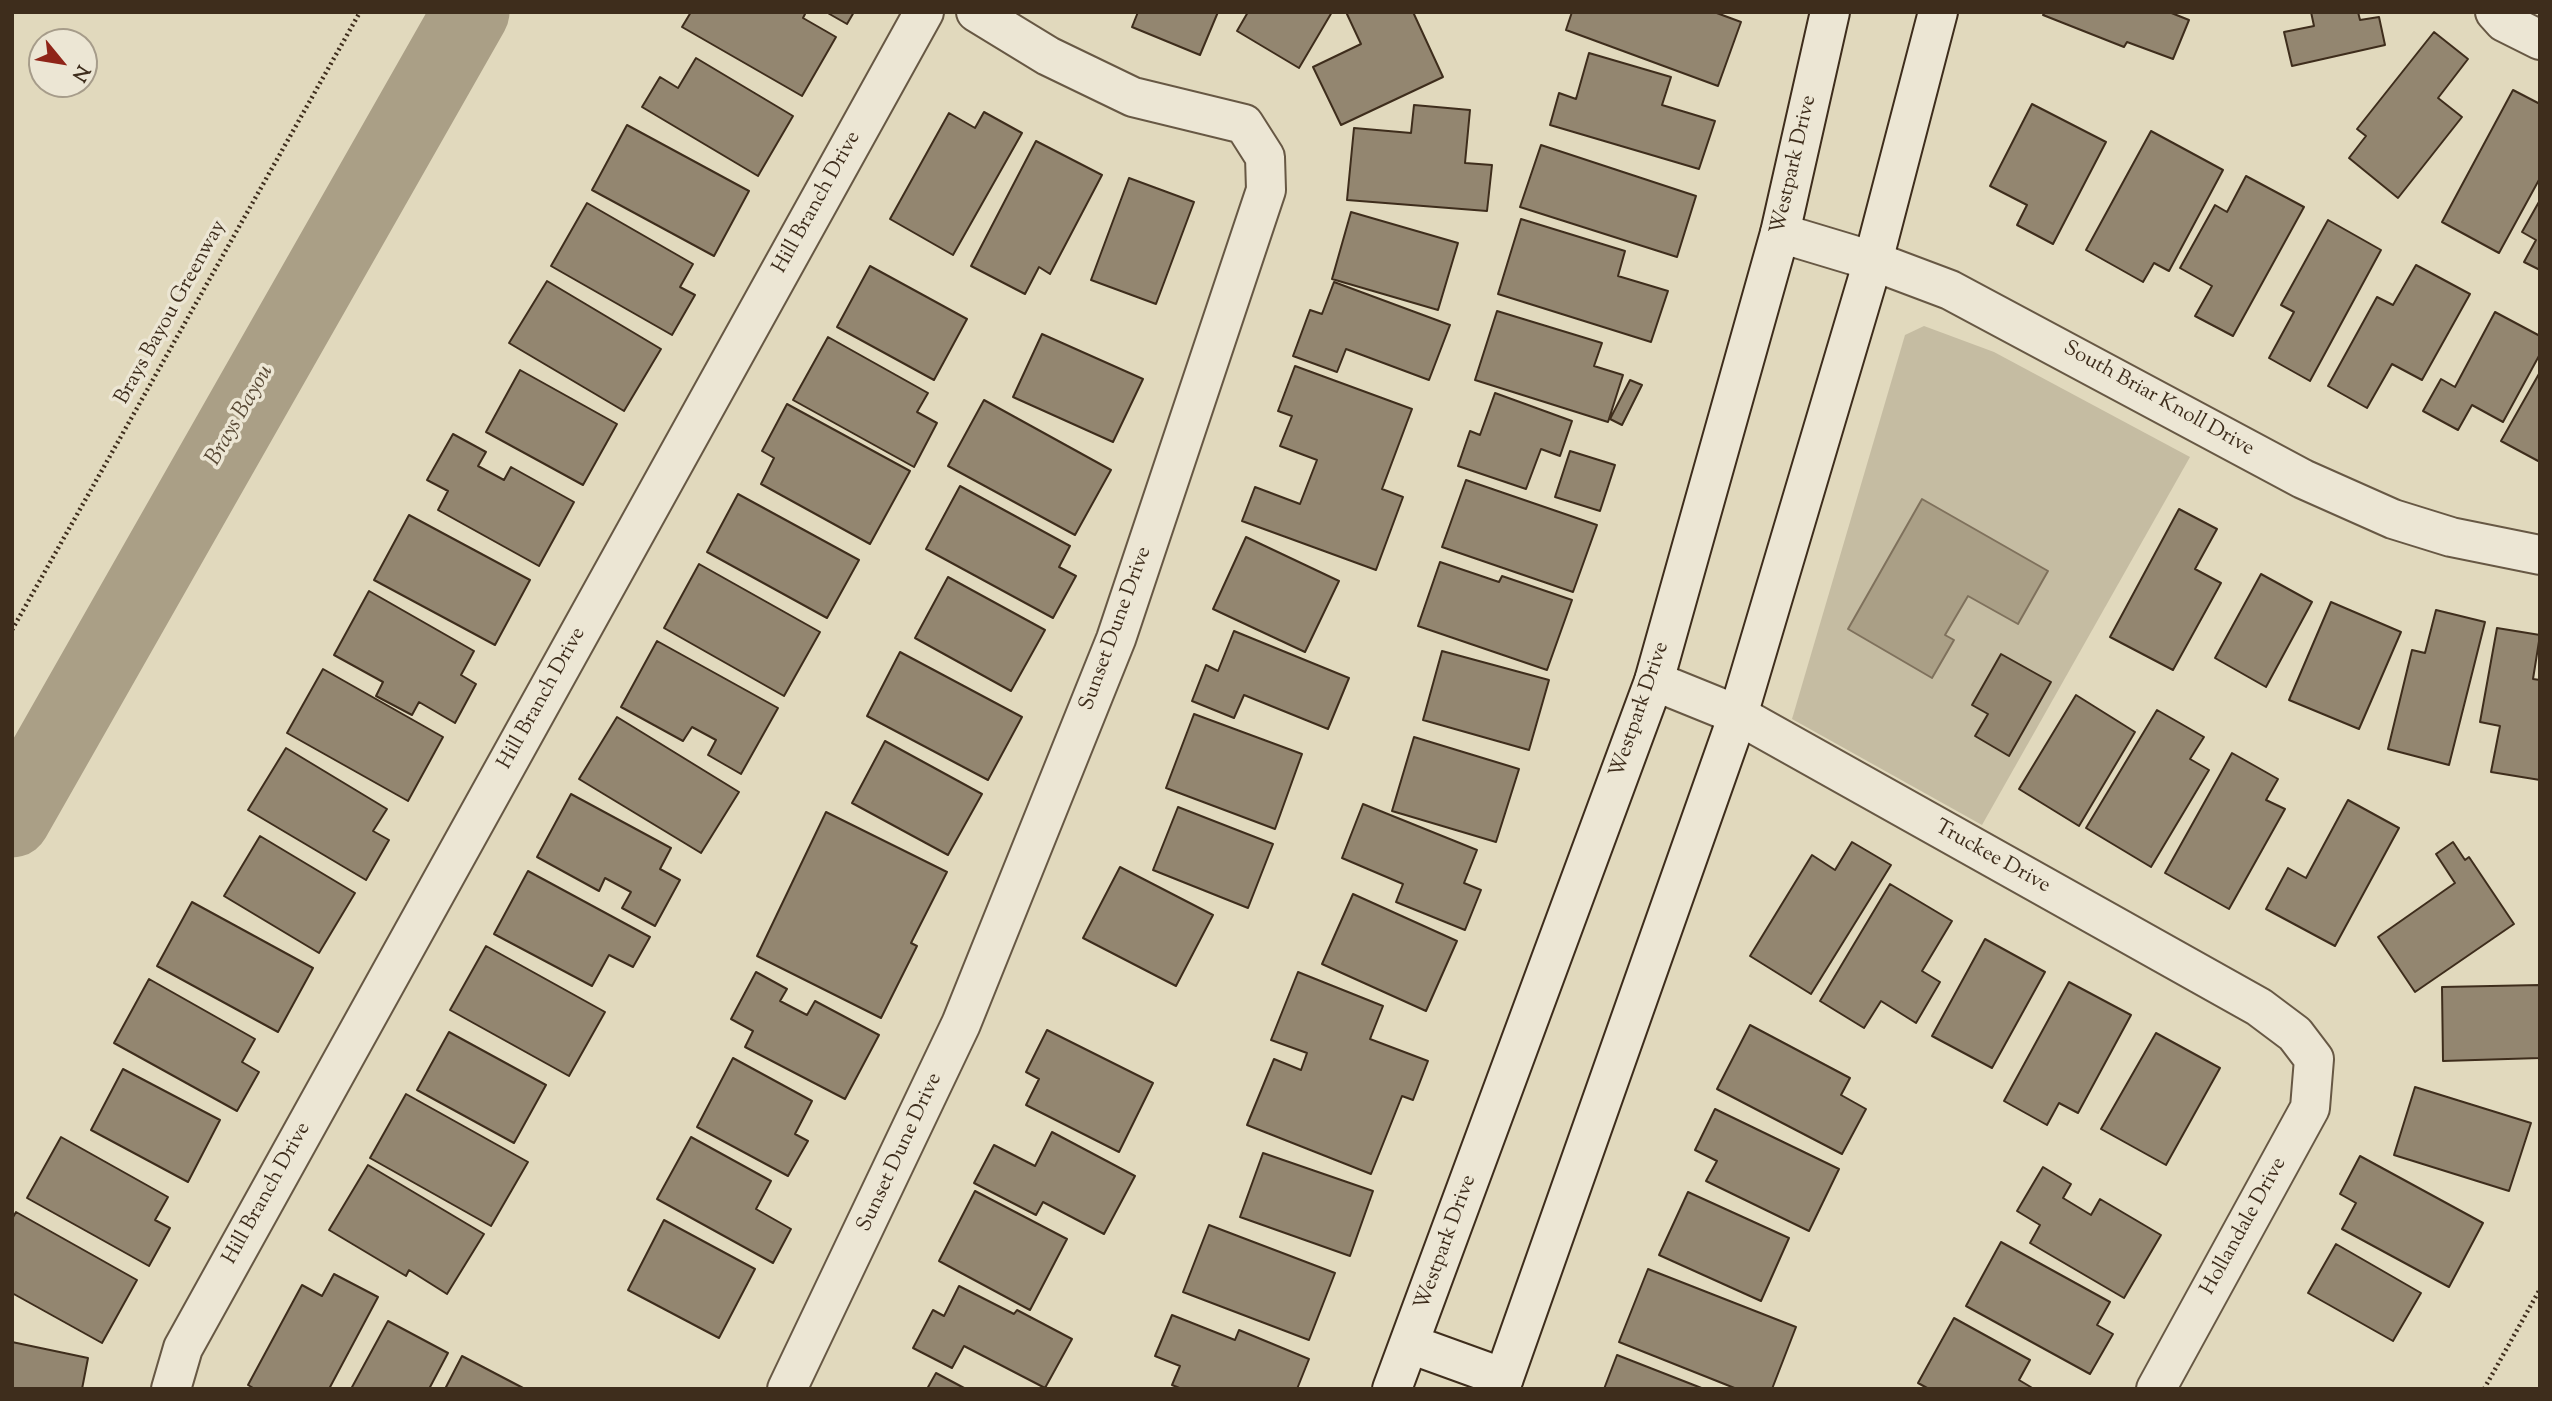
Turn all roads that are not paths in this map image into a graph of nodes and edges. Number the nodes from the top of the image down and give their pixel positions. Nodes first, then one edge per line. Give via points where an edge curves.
1 (924, 12) edge
2 (976, 12) edge
3 (1830, 12) edge
4 (1938, 12) edge
5 (2495, 12) edge
6 (2540, 40) edge
7 (1780, 233) junction
8 (1873, 261) junction
9 (2540, 555) edge
10 (1654, 681) junction
11 (1738, 715) junction
12 (2314, 1059) joint
13 (1410, 1344) junction
14 (1502, 1383) edge
15 (171, 1389) edge
16 (787, 1389) edge
17 (1392, 1389) edge
18 (2157, 1389) edge

1 - 15 street, Hill Branch Drive via 183,1348
2 - 16 street, Sunset Dune Drive via 1048,56 1133,97 1244,124 1265,157 1266,190 1111,651 961,1024
3 - 7 street, Westpark Drive
4 - 8 street
5 - 6 street via 2504,22
7 - 8 street, South Briar Knoll Drive
7 - 10 street, Westpark Drive
8 - 9 street, South Briar Knoll Drive via 1961,296 2303,479 2382,514 2451,537
8 - 11 street
10 - 11 street, Truckee Drive
10 - 13 street, Westpark Drive
11 - 12 street, Truckee Drive via 2259,1007 2295,1034
11 - 14 street
12 - 18 street, Hollandale Drive via 2310,1108
13 - 14 street
13 - 17 street, Westpark Drive

